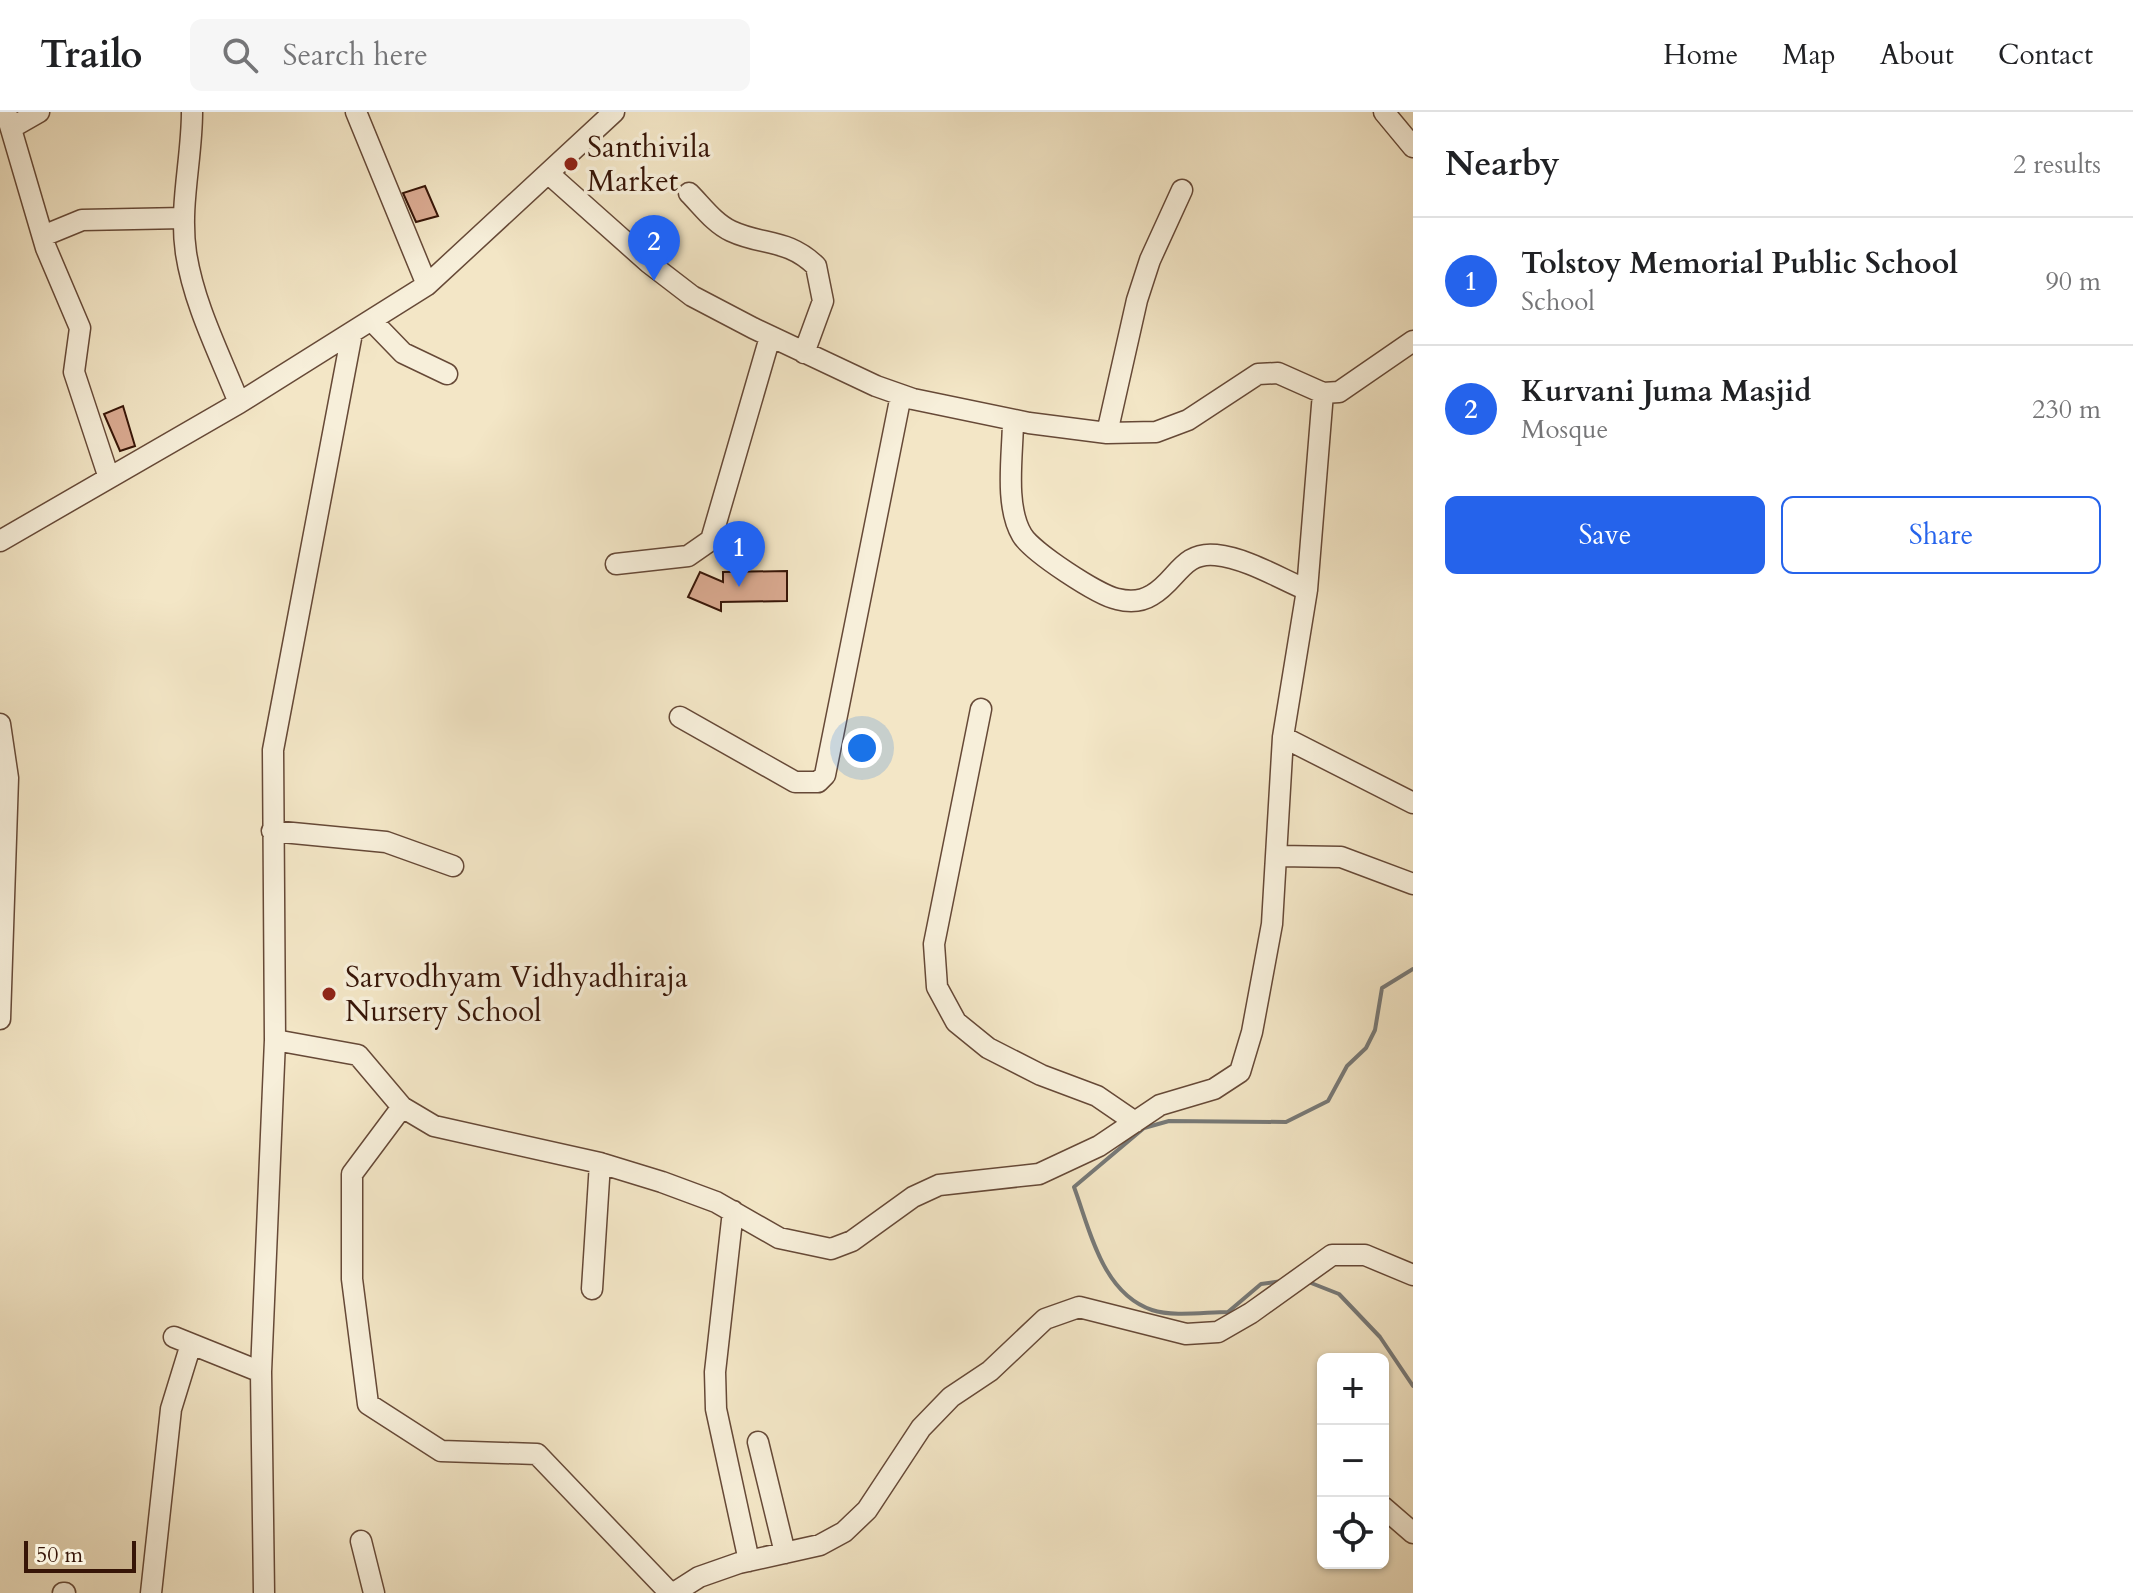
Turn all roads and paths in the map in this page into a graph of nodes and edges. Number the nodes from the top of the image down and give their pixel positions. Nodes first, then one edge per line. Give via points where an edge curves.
1 (39, 112) edge
2 (192, 112) edge
3 (356, 112) edge
4 (614, 112) edge
5 (1384, 112) edge
6 (9, 120) edge
7 (1413, 147) edge
8 (549, 174) junction
9 (1182, 190) dead end
10 (689, 193) dead end
11 (184, 218) junction
12 (43, 236) junction
13 (427, 285) junction
14 (372, 321) junction
15 (352, 333) junction
16 (770, 337) junction
17 (1413, 341) edge
18 (804, 353) junction
19 (447, 374) dead end
20 (1323, 393) junction
21 (901, 395) junction
22 (239, 403) junction
23 (1013, 420) junction
24 (1107, 433) junction
25 (109, 478) junction
26 (0, 541) edge
27 (616, 564) dead end
28 (1307, 590) junction
29 (981, 709) dead end
30 (680, 717) dead end
31 (0, 724) edge
32 (1283, 737) junction
33 (1413, 803) edge
34 (272, 831) junction
35 (1279, 856) junction
36 (453, 866) dead end
37 (1413, 884) edge
38 (0, 1019) edge
39 (275, 1040) junction
40 (402, 1107) junction
41 (1135, 1122) junction
42 (600, 1163) junction
43 (733, 1211) junction
44 (1413, 1275) edge
45 (592, 1289) dead end
46 (261, 1372) junction
47 (758, 1442) dead end
48 (1389, 1512) edge
49 (1413, 1533) edge
50 (361, 1541) dead end
51 (785, 1553) junction
52 (749, 1561) junction
53 (151, 1593) edge
54 (264, 1593) edge
55 (374, 1593) edge
56 (672, 1593) edge

1 - 6 street
2 - 11 street
3 - 13 street
4 - 8 street
5 - 7 street
6 - 12 street
8 - 13 street
8 - 16 street via 692,296
9 - 24 street via 1137,300
10 - 18 street via 720,225 784,243 816,266 823,301
11 - 12 street via 82,220
11 - 22 street via 195,291
12 - 25 street via 80,328 74,372
13 - 14 street
14 - 15 street
14 - 19 street via 403,353
15 - 22 street
15 - 34 street via 273,750
16 - 18 street
16 - 27 street via 711,540 688,556
17 - 20 street via 1339,392
18 - 21 street
20 - 24 street via 1278,373 1258,374 1177,424 1156,432
20 - 28 street
21 - 23 street
21 - 30 street via 825,775 818,782 795,782
22 - 25 street
23 - 24 street
23 - 28 street via 1014,506 1022,535 1043,555 1113,599 1134,602 1153,595 1182,564 1215,554
25 - 26 street
28 - 32 street
29 - 41 street via 934,944 937,987 956,1022 988,1048 1097,1096
31 - 38 street via 8,778
32 - 33 street
32 - 35 street
34 - 36 street via 386,842
34 - 39 street
35 - 37 street via 1341,857
35 - 41 street via 1269,939 1240,1072 1214,1089 1160,1105
39 - 40 street via 358,1055
39 - 46 street
40 - 42 street via 434,1126
40 - 56 street via 352,1174 352,1279 368,1404 441,1451 537,1454
41 - 43 street via 1039,1174 939,1185 831,1249 779,1238
42 - 43 street
42 - 45 street
43 - 52 street via 715,1372 716,1409
44 - 51 street via 1365,1255 1332,1255 1218,1332 1186,1334 1079,1307 1045,1319 921,1428 867,1510 844,1532 820,1545
46 - 53 street via 182,1340
46 - 54 street
47 - 51 street
48 - 49 street
50 - 55 street
51 - 52 street
52 - 56 street via 699,1577

